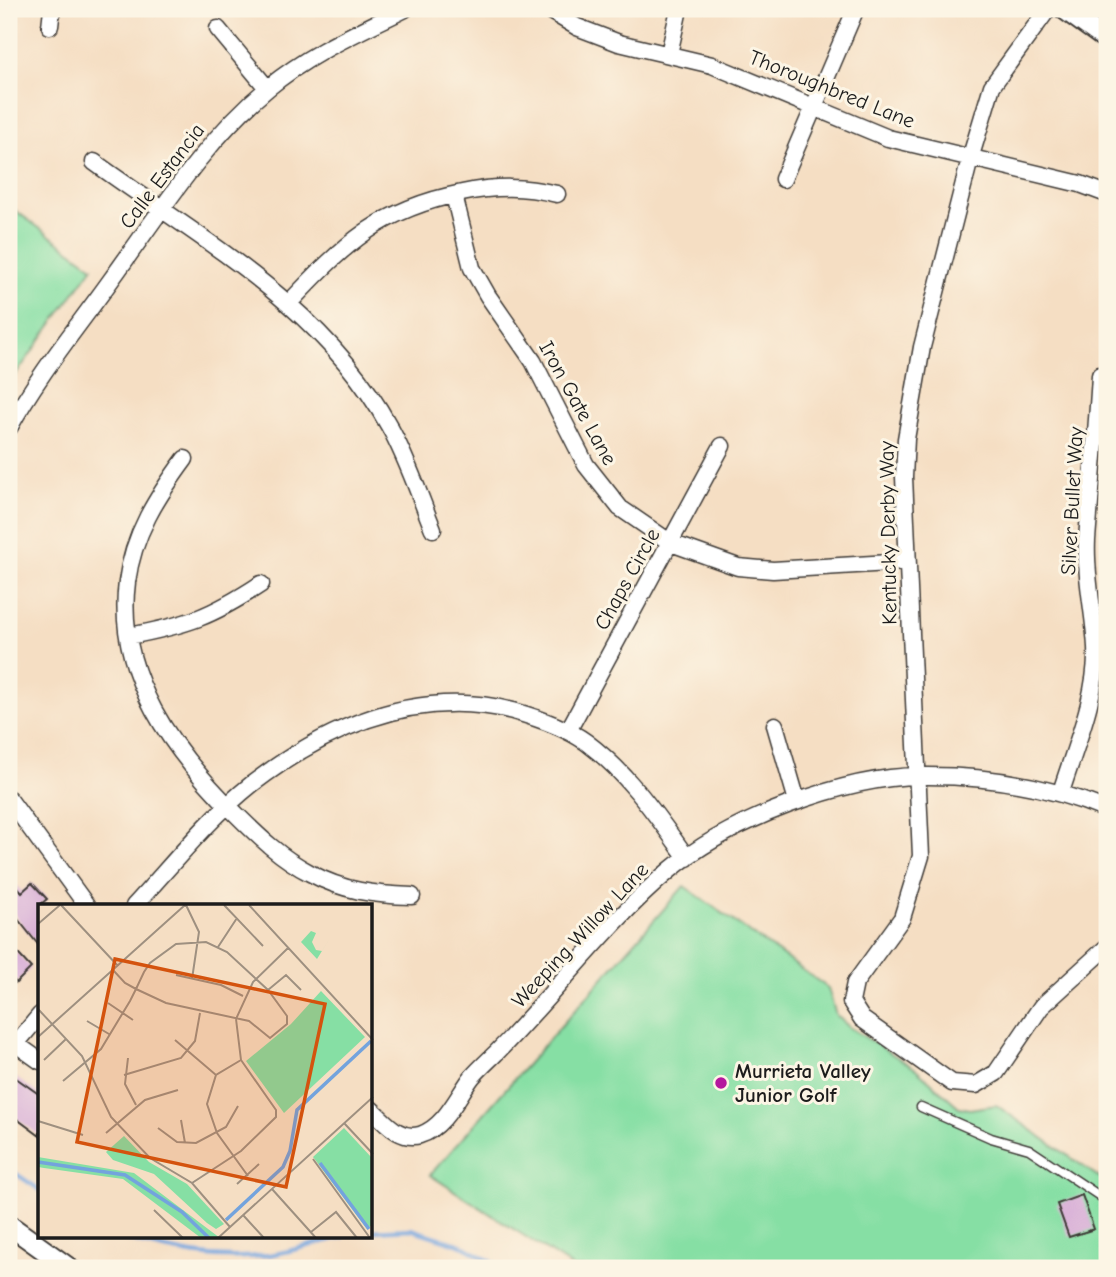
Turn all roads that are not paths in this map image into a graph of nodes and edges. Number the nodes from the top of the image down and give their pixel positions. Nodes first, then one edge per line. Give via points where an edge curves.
1 (52, 9) edge
2 (405, 9) edge
3 (547, 9) edge
4 (679, 9) edge
5 (1048, 9) edge
6 (1064, 9) edge
7 (854, 13) dead end
8 (1085, 15) edge
9 (50, 26) dead end
10 (218, 29) dead end
11 (1107, 40) edge
12 (669, 54) junction
13 (267, 88) junction
14 (814, 106) junction
15 (970, 159) junction
16 (94, 162) dead end
17 (783, 179) dead end
18 (557, 194) dead end
19 (1107, 194) edge
20 (454, 195) junction
21 (161, 211) junction
22 (289, 303) junction
23 (1100, 375) dead end
24 (9, 429) edge
25 (722, 446) dead end
26 (185, 460) dead end
27 (1101, 472) edge
28 (433, 529) dead end
29 (671, 543) junction
30 (906, 562) junction
31 (261, 584) dead end
32 (129, 636) junction
33 (775, 725) dead end
34 (568, 731) junction
35 (918, 776) junction
36 (1061, 792) junction
37 (9, 799) edge
38 (797, 801) junction
39 (228, 806) junction
40 (1107, 810) edge
41 (687, 858) junction
42 (412, 896) dead end
43 (86, 904) edge
44 (136, 904) edge
45 (1107, 947) edge
46 (38, 1017) edge
47 (12, 1042) edge
48 (38, 1060) edge
49 (920, 1107) dead end
50 (373, 1111) edge
51 (1107, 1201) edge
52 (9, 1225) edge
53 (69, 1268) edge

1 - 9 street
2 - 13 street, Calle Estancia via 324,47
3 - 12 street, Thoroughbred Lane via 619,43
4 - 12 street
5 - 15 street, Kentucky Derby Way via 992,86
6 - 8 street
7 - 14 street
8 - 11 street
10 - 13 street
12 - 14 street, Thoroughbred Lane via 712,65
13 - 21 street, Calle Estancia via 226,127
14 - 15 street, Thoroughbred Lane via 888,138
14 - 17 street
15 - 19 street, Thoroughbred Lane
15 - 30 street, Kentucky Derby Way via 922,347 905,439
16 - 21 street
18 - 20 street via 524,186
20 - 22 street via 383,219 349,244
20 - 29 street, Iron Gate Lane via 472,268 533,361 586,465 620,508
21 - 22 street via 236,260
21 - 24 street, Calle Estancia
22 - 28 street via 334,349 390,427
23 - 27 street, Silver Bullet Way
25 - 29 street, Chaps Circle
26 - 32 street via 153,503 135,546 127,583
27 - 36 street, Silver Bullet Way via 1087,542 1096,649 1090,695
29 - 30 street, Iron Gate Lane via 738,567 773,570
29 - 34 street, Chaps Circle
30 - 35 street, Kentucky Derby Way
31 - 32 street via 190,624
32 - 39 street via 144,695 164,730
33 - 38 street
34 - 39 street via 530,716 469,702 388,712 350,725 300,752
34 - 41 street via 624,775
35 - 36 street, Weeping Willow Lane via 961,777
35 - 38 street, Weeping Willow Lane
35 - 45 street, Kentucky Derby Way via 921,856 902,918 855,983 852,1002 862,1019 952,1083 976,1085 996,1073 1041,1007
36 - 40 street, Weeping Willow Lane
37 - 43 street
38 - 41 street, Weeping Willow Lane via 764,814
39 - 42 street via 276,853 308,873 347,889
39 - 44 street
41 - 50 street, Weeping Willow Lane via 608,930 474,1076 438,1125 418,1136 397,1133
46 - 47 street
47 - 48 street
49 - 51 lane via 1029,1149
52 - 53 street

